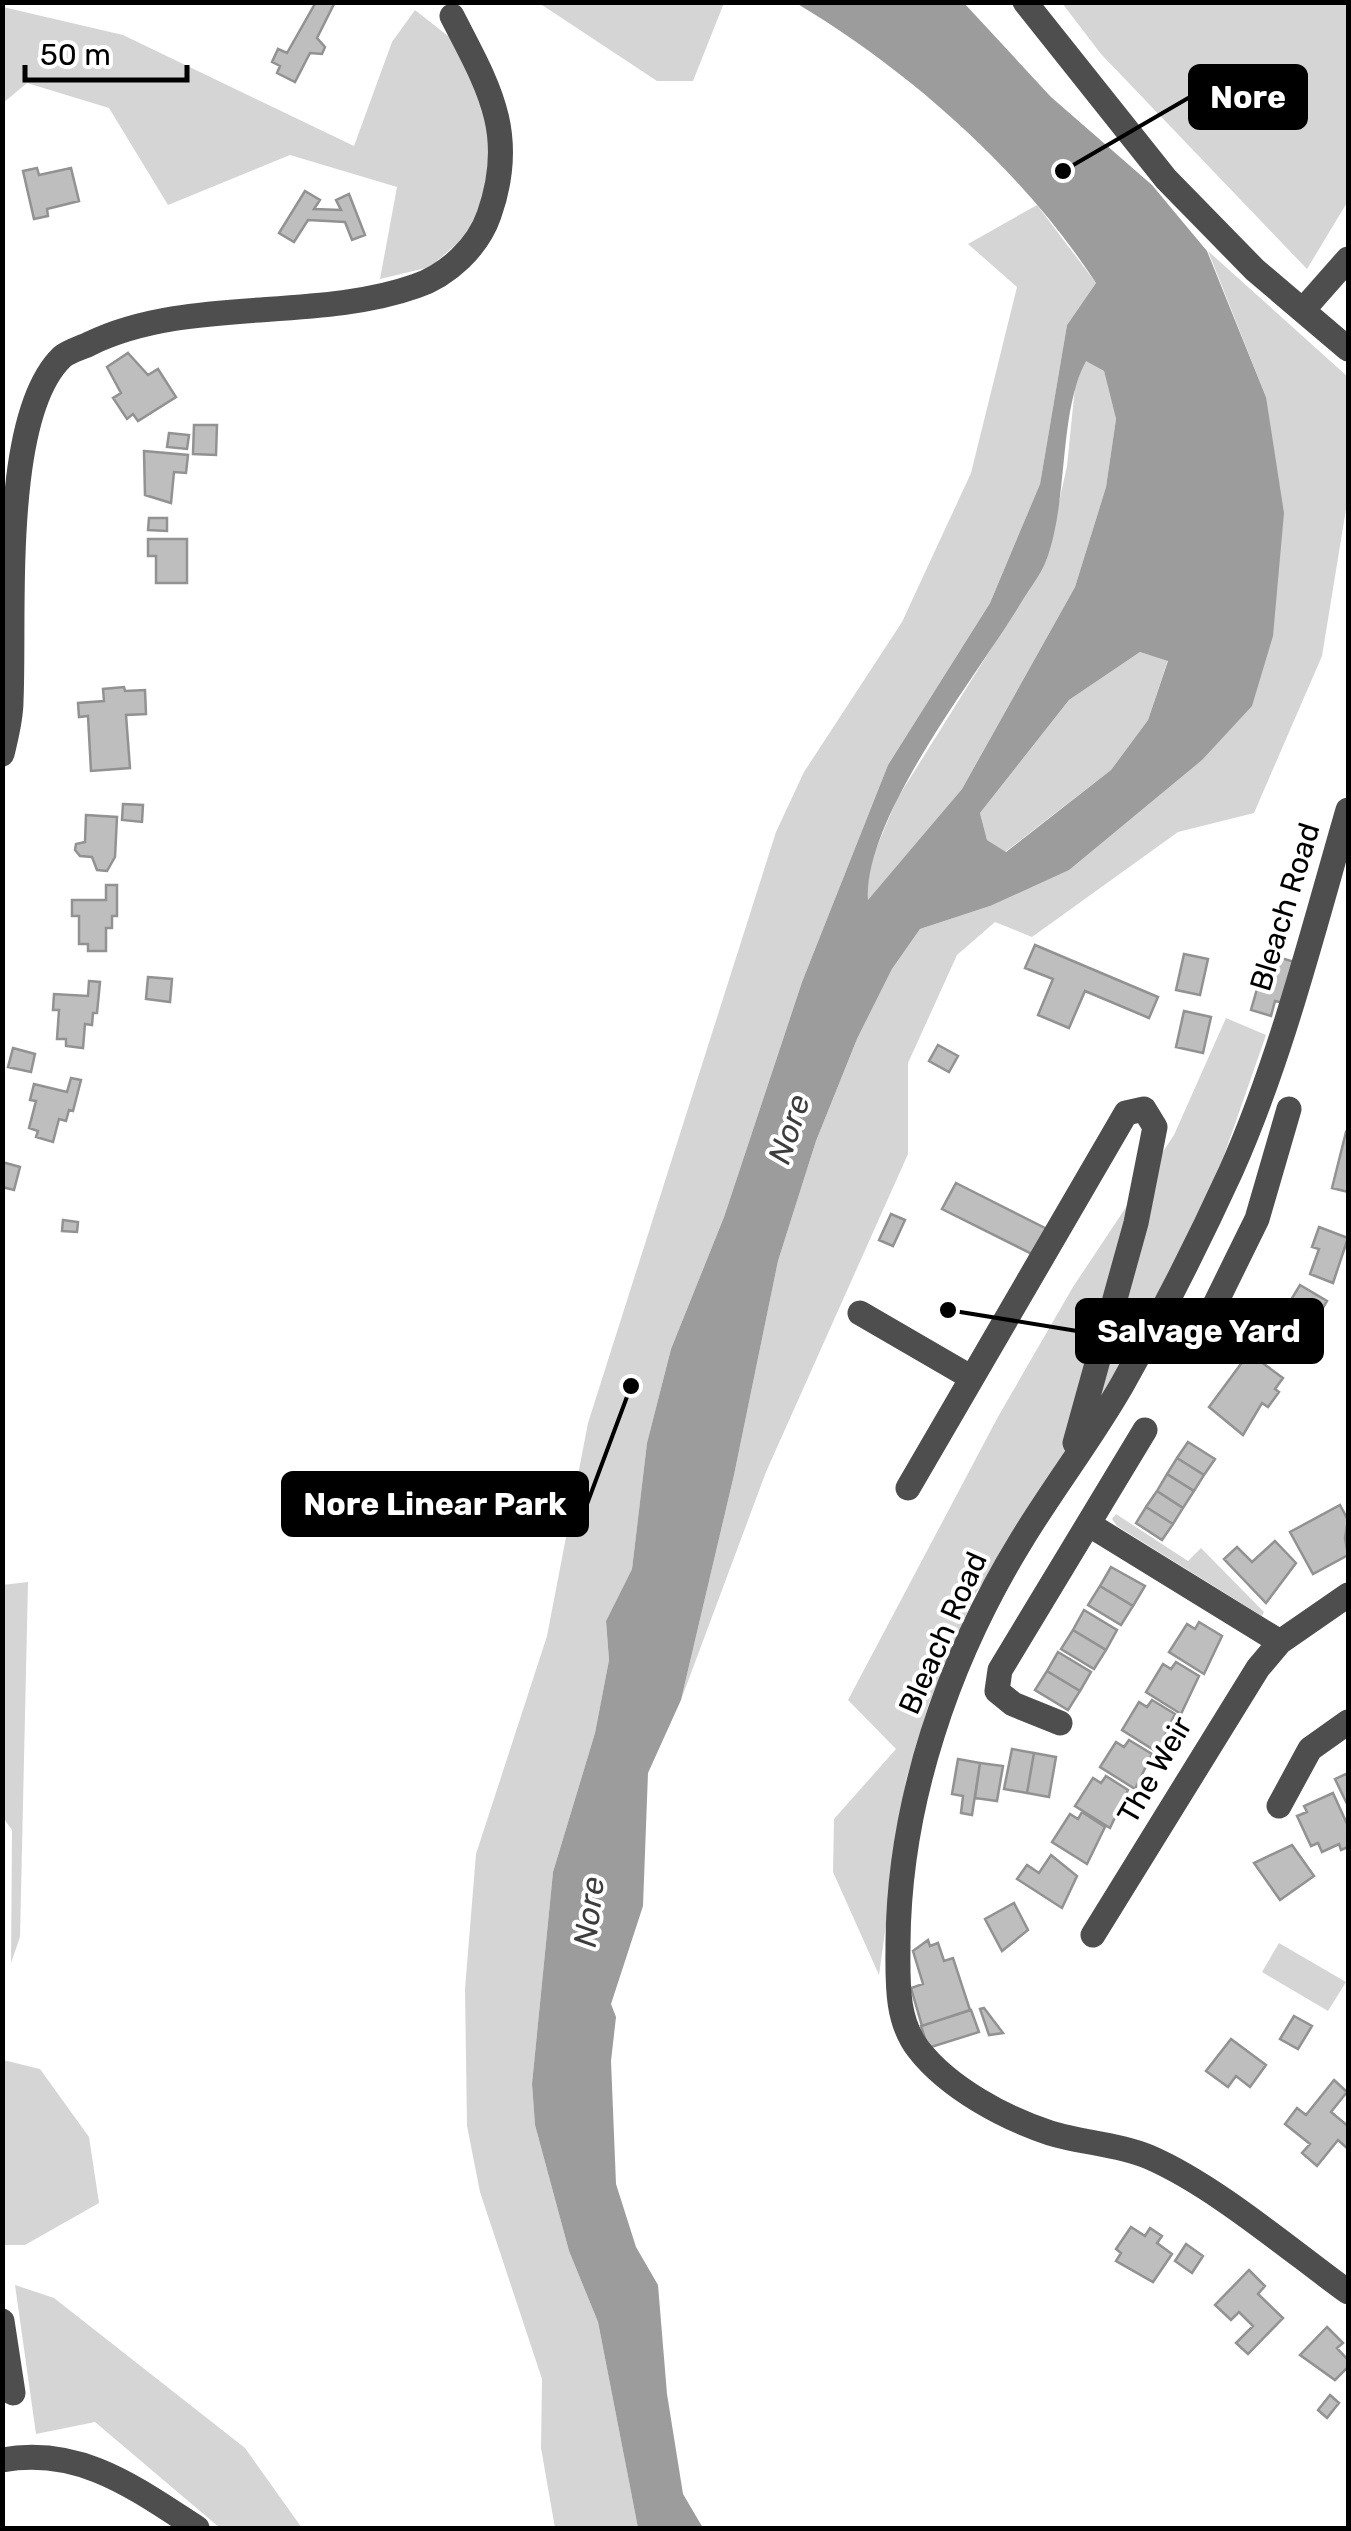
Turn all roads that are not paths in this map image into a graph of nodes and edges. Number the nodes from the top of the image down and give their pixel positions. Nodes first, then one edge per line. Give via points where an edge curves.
1 (1025, 2) edge
2 (452, 16) dead end
3 (1348, 259) edge
4 (1302, 310) junction
5 (1348, 349) edge
6 (2, 754) edge
7 (1348, 810) edge
8 (1288, 1109) dead end
9 (1218, 1198) junction
10 (1257, 1219) junction
11 (860, 1313) dead end
12 (1199, 1337) dead end
13 (972, 1378) junction
14 (1145, 1430) dead end
15 (1069, 1467) junction
16 (908, 1488) dead end
17 (1090, 1525) junction
18 (1348, 1595) edge
19 (1280, 1642) junction
20 (1348, 1722) edge
21 (1060, 1723) dead end
22 (1279, 1806) dead end
23 (1093, 1934) dead end
24 (1348, 2292) edge
25 (2, 2321) edge
26 (12, 2393) dead end
27 (2, 2460) edge
28 (196, 2528) edge

1 - 4 street via 1255,270
2 - 6 street via 493,96 502,159 483,233 453,266 418,286 380,295 160,321 105,336 62,357 31,401 13,517 12,706
3 - 4 street
4 - 5 street
7 - 9 street, Bleach Road via 1286,1019
8 - 10 street
9 - 10 street
9 - 15 street, Bleach Road via 1120,1389
10 - 12 street
11 - 13 street
13 - 15 street via 1126,1113 1144,1109 1155,1127 1136,1223
13 - 16 street
14 - 17 street
15 - 24 street, Bleach Road via 1019,1544 964,1652 924,1759 898,1895 900,2010 914,2045 938,2072 983,2102 1046,2132 1148,2157
17 - 19 street
17 - 21 street via 1000,1670 997,1691
18 - 19 street, The Weir
19 - 23 street, The Weir via 1224,1716
20 - 22 street via 1302,1741
25 - 26 street
27 - 28 street via 54,2455 103,2470

